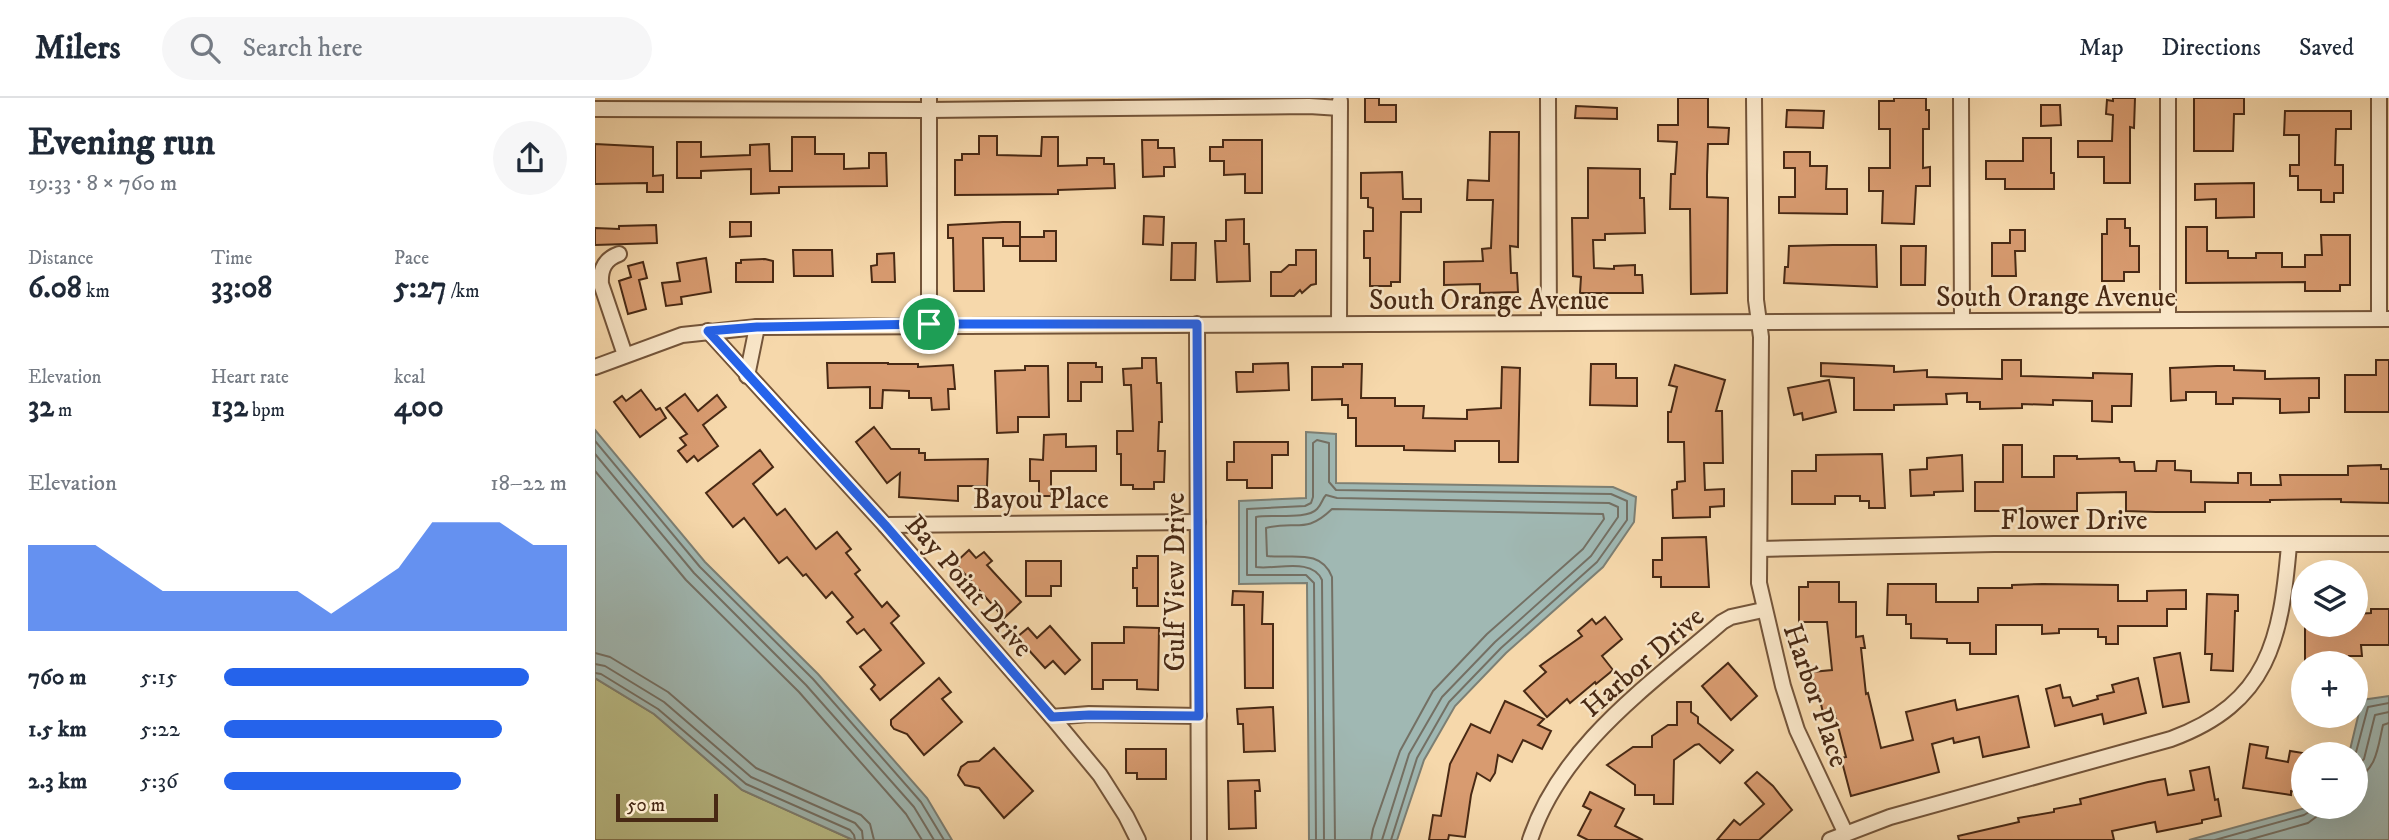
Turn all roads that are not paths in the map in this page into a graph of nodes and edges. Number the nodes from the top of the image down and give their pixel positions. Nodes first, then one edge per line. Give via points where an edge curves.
1 (1548, 98) edge
2 (1754, 98) edge
3 (1961, 98) edge
4 (2168, 98) edge
5 (2379, 98) edge
6 (1340, 103) edge
7 (929, 104) edge
8 (595, 108) edge
9 (619, 254) dead end
10 (2384, 318) edge
11 (2168, 319) junction
12 (1962, 321) junction
13 (1758, 322) junction
14 (1549, 323) junction
15 (929, 324) junction
16 (1197, 324) junction
17 (1339, 324) junction
18 (757, 327) junction
19 (708, 331) junction
20 (625, 355) junction
21 (595, 367) edge
22 (747, 376) junction
23 (1198, 522) junction
24 (885, 525) junction
25 (2389, 544) edge
26 (2288, 545) junction
27 (1760, 549) junction
28 (1763, 610) junction
29 (1199, 716) junction
30 (1052, 717) junction
31 (1845, 832) junction
32 (1138, 840) edge
33 (1199, 840) edge
34 (1529, 840) edge
35 (1830, 840) edge

1 - 14 street
2 - 13 street
3 - 12 street
4 - 11 street
5 - 10 street
6 - 7 street
6 - 17 street
7 - 8 street
7 - 15 street
9 - 20 street via 606,261 601,275
10 - 11 street, South Orange Avenue
11 - 12 street, South Orange Avenue
12 - 13 street, South Orange Avenue
13 - 14 street, South Orange Avenue
13 - 27 street
14 - 17 street, South Orange Avenue
15 - 16 street, South Orange Avenue
15 - 18 street, South Orange Avenue
16 - 17 street, South Orange Avenue
16 - 23 street, Gulf View Drive
18 - 19 street, South Orange Avenue
18 - 22 street
19 - 20 street, South Orange Avenue
19 - 22 street, Bay Point Drive
20 - 21 street, South Orange Avenue
22 - 24 street, Bay Point Drive
23 - 24 street, Bayou Place
23 - 29 street, Gulf View Drive
24 - 30 street, Bay Point Drive
25 - 26 street, Flower Drive
26 - 27 street, Flower Drive
26 - 31 street via 2284,599 2269,653 2247,690 2214,720 2171,739
27 - 28 street
28 - 31 street, Harbor Place via 1797,730
28 - 34 street, Harbor Drive via 1722,622 1600,729 1560,777
29 - 30 street
29 - 33 street, Gulf View Drive
30 - 32 street, Bay Point Drive via 1107,785
31 - 35 street

